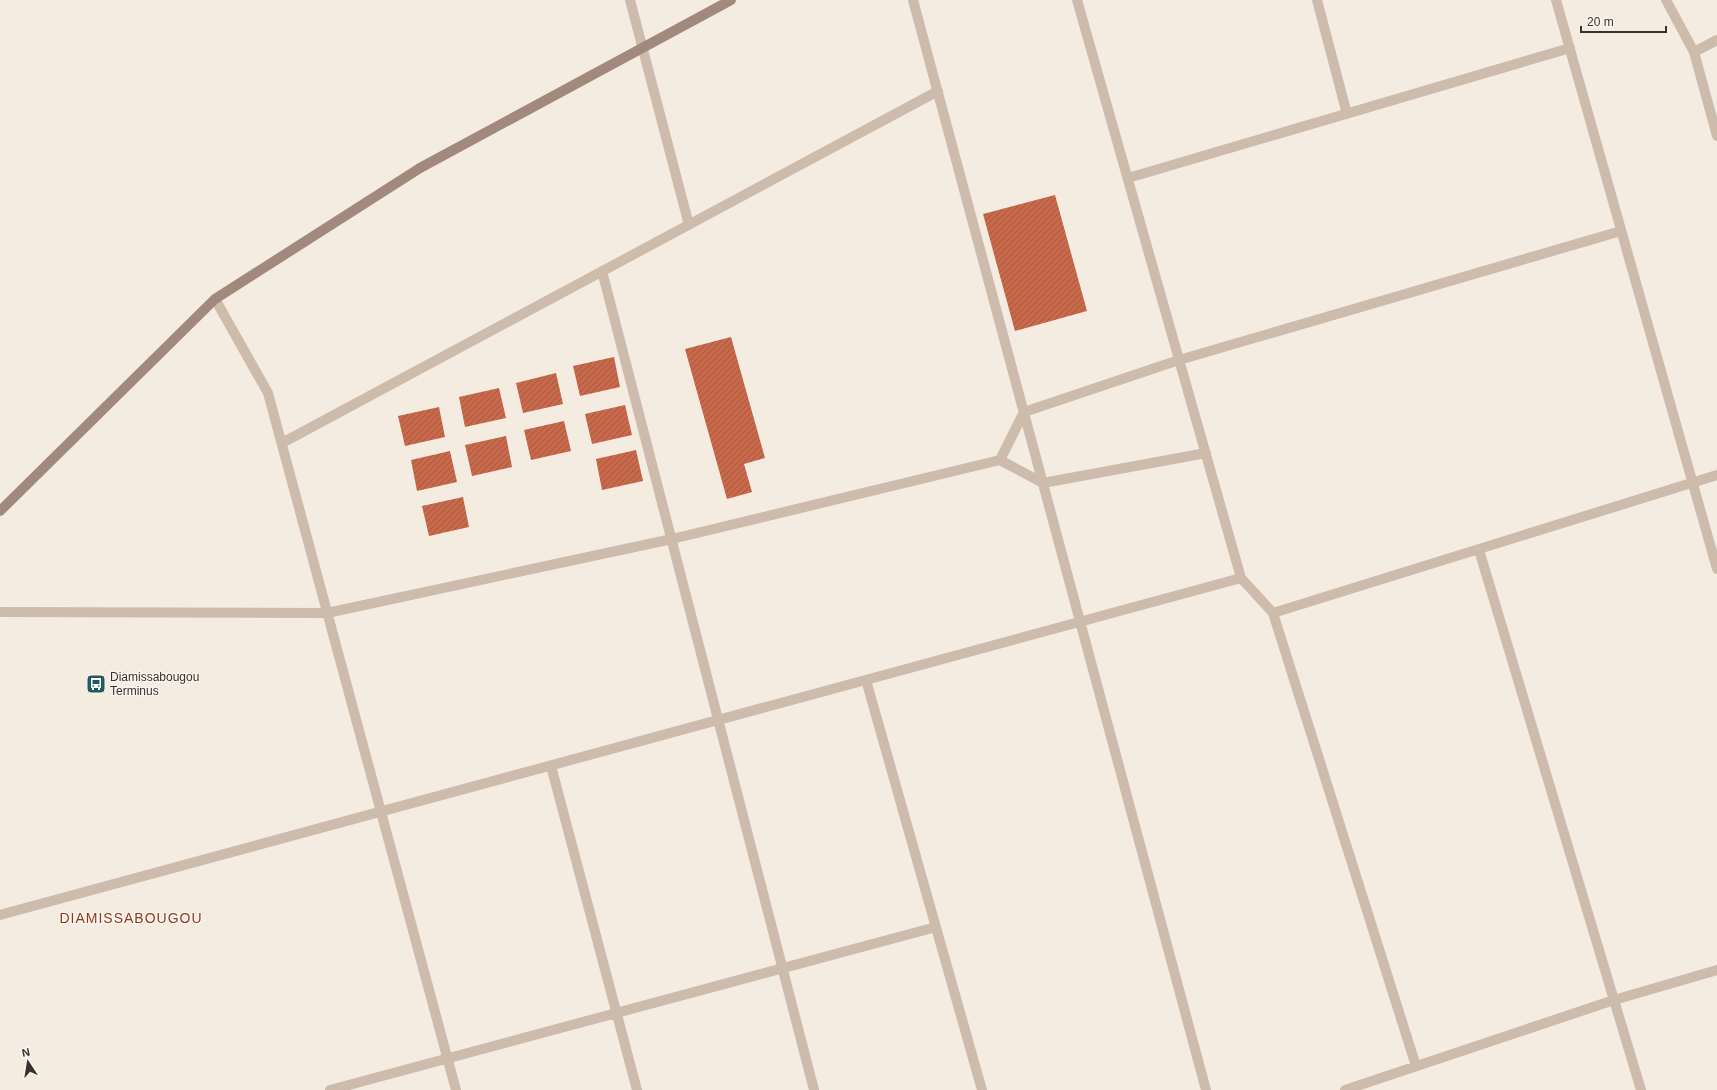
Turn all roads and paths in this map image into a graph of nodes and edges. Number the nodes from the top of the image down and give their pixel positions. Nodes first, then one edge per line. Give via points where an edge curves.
1 (630, 0) edge
2 (731, 0) edge
3 (914, 0) edge
4 (1077, 0) edge
5 (1317, 0) edge
6 (1556, 0) edge
7 (1666, 0) edge
8 (1717, 40) edge
9 (643, 48) junction
10 (1570, 48) junction
11 (1694, 52) junction
12 (938, 91) junction
13 (1347, 114) junction
14 (1717, 136) edge
15 (1128, 178) junction
16 (689, 225) junction
17 (1622, 231) junction
18 (602, 271) junction
19 (215, 299) junction
20 (1179, 360) junction
21 (1024, 412) junction
22 (282, 443) junction
23 (1206, 453) junction
24 (1000, 460) junction
25 (1717, 475) edge
26 (1043, 483) junction
27 (1693, 484) junction
28 (0, 511) edge
29 (672, 539) junction
30 (1479, 550) junction
31 (1717, 568) edge
32 (1242, 578) junction
33 (0, 612) edge
34 (328, 613) junction
35 (1273, 613) junction
36 (1080, 622) junction
37 (866, 680) junction
38 (718, 720) junction
39 (551, 766) junction
40 (381, 812) junction
41 (0, 915) edge
42 (936, 927) junction
43 (782, 968) junction
44 (1717, 970) edge
45 (1614, 1000) junction
46 (616, 1013) junction
47 (447, 1058) junction
48 (1416, 1066) junction
49 (330, 1090) edge
50 (456, 1090) edge
51 (636, 1090) edge
52 (814, 1090) edge
53 (982, 1090) edge
54 (1206, 1090) edge
55 (1345, 1090) edge
56 (1641, 1090) edge

1 - 9 street
2 - 9 main road
3 - 12 street
4 - 15 street
5 - 13 street
6 - 10 street
7 - 11 street
8 - 11 street
9 - 16 street
9 - 19 main road via 420,168
10 - 13 street
10 - 17 street
11 - 14 street
12 - 16 street
12 - 21 street
13 - 15 street
15 - 20 street
16 - 18 street
17 - 20 street
17 - 27 street
18 - 22 street
18 - 29 street
19 - 22 street via 268,393
19 - 28 main road
20 - 21 street
20 - 23 street
21 - 24 street
21 - 26 street
22 - 34 street
23 - 26 street
23 - 32 street
24 - 26 street
24 - 29 street
25 - 27 street
26 - 36 street
27 - 30 street
27 - 31 street
29 - 34 street
29 - 38 street
30 - 35 street
30 - 45 street
32 - 35 street
32 - 36 street
33 - 34 street
34 - 40 street
35 - 48 street
36 - 37 street
36 - 54 street
37 - 38 street
37 - 42 street
38 - 39 street
38 - 43 street
39 - 40 street
39 - 46 street
40 - 41 street
40 - 47 street
42 - 43 street
42 - 53 street
43 - 46 street
43 - 52 street
44 - 45 street
45 - 48 street
45 - 56 street
46 - 47 street
46 - 51 street
47 - 49 street
47 - 50 street
48 - 55 street

